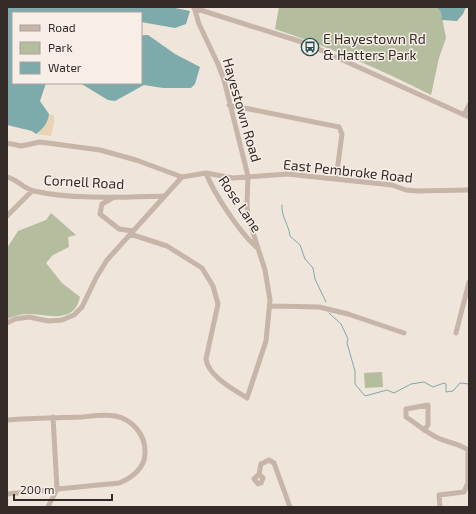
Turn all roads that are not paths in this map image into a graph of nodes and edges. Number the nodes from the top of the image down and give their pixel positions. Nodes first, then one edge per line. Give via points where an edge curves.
1 (194, 8) edge
2 (229, 105) junction
3 (469, 105) edge
4 (466, 116) edge
5 (7, 143) edge
6 (206, 173) junction
7 (248, 176) junction
8 (7, 177) edge
9 (182, 177) junction
10 (336, 179) junction
11 (469, 190) edge
12 (32, 191) junction
13 (165, 196) junction
14 (114, 197) junction
15 (7, 216) edge
16 (132, 233) junction
17 (256, 247) junction
18 (469, 282) edge
19 (271, 306) junction
20 (7, 323) edge
21 (404, 333) dead end
22 (456, 333) dead end
23 (53, 417) junction
24 (7, 420) edge
25 (424, 430) junction
26 (259, 474) dead end
27 (57, 489) junction
28 (7, 494) edge
29 (48, 507) edge
30 (290, 507) edge
31 (440, 507) edge

1 - 2 street, Hayestown Road via 220,69
1 - 4 street via 305,43
2 - 7 street, Hayestown Road
2 - 10 street via 339,127 342,134
3 - 4 street
5 - 9 street via 21,146 40,142 100,150
6 - 7 street, East Pembroke Road via 233,178
6 - 9 street, East Pembroke Road
6 - 17 street, Rose Lane via 212,190 246,238
7 - 10 street, East Pembroke Road via 287,174
7 - 17 street, Rose Lane via 247,205
8 - 12 street, Cornell Road via 13,178
9 - 13 street
10 - 11 street, East Pembroke Road via 392,185 411,190
12 - 14 street, Cornell Road
12 - 15 street
13 - 14 street, Cornell Road
13 - 16 street
14 - 16 street via 102,204 100,214 119,229
16 - 19 street, Rose Lane via 167,246 202,268 213,286 218,304 206,359 207,366 217,377 247,398 266,341
16 - 20 street via 107,260 82,307 74,315 62,320 48,321 29,317
17 - 19 street, Rose Lane via 265,270
18 - 22 street
19 - 21 street via 319,307
23 - 24 street
23 - 27 street
23 - 27 street via 115,416 126,420 137,427 144,439 145,453 136,473 119,484
25 - 25 street via 406,417 406,410 428,405 428,425
25 - 31 street via 440,439 458,443 468,450 468,483 464,492 439,495
26 - 30 street via 264,461 274,463
27 - 28 street
27 - 29 street

